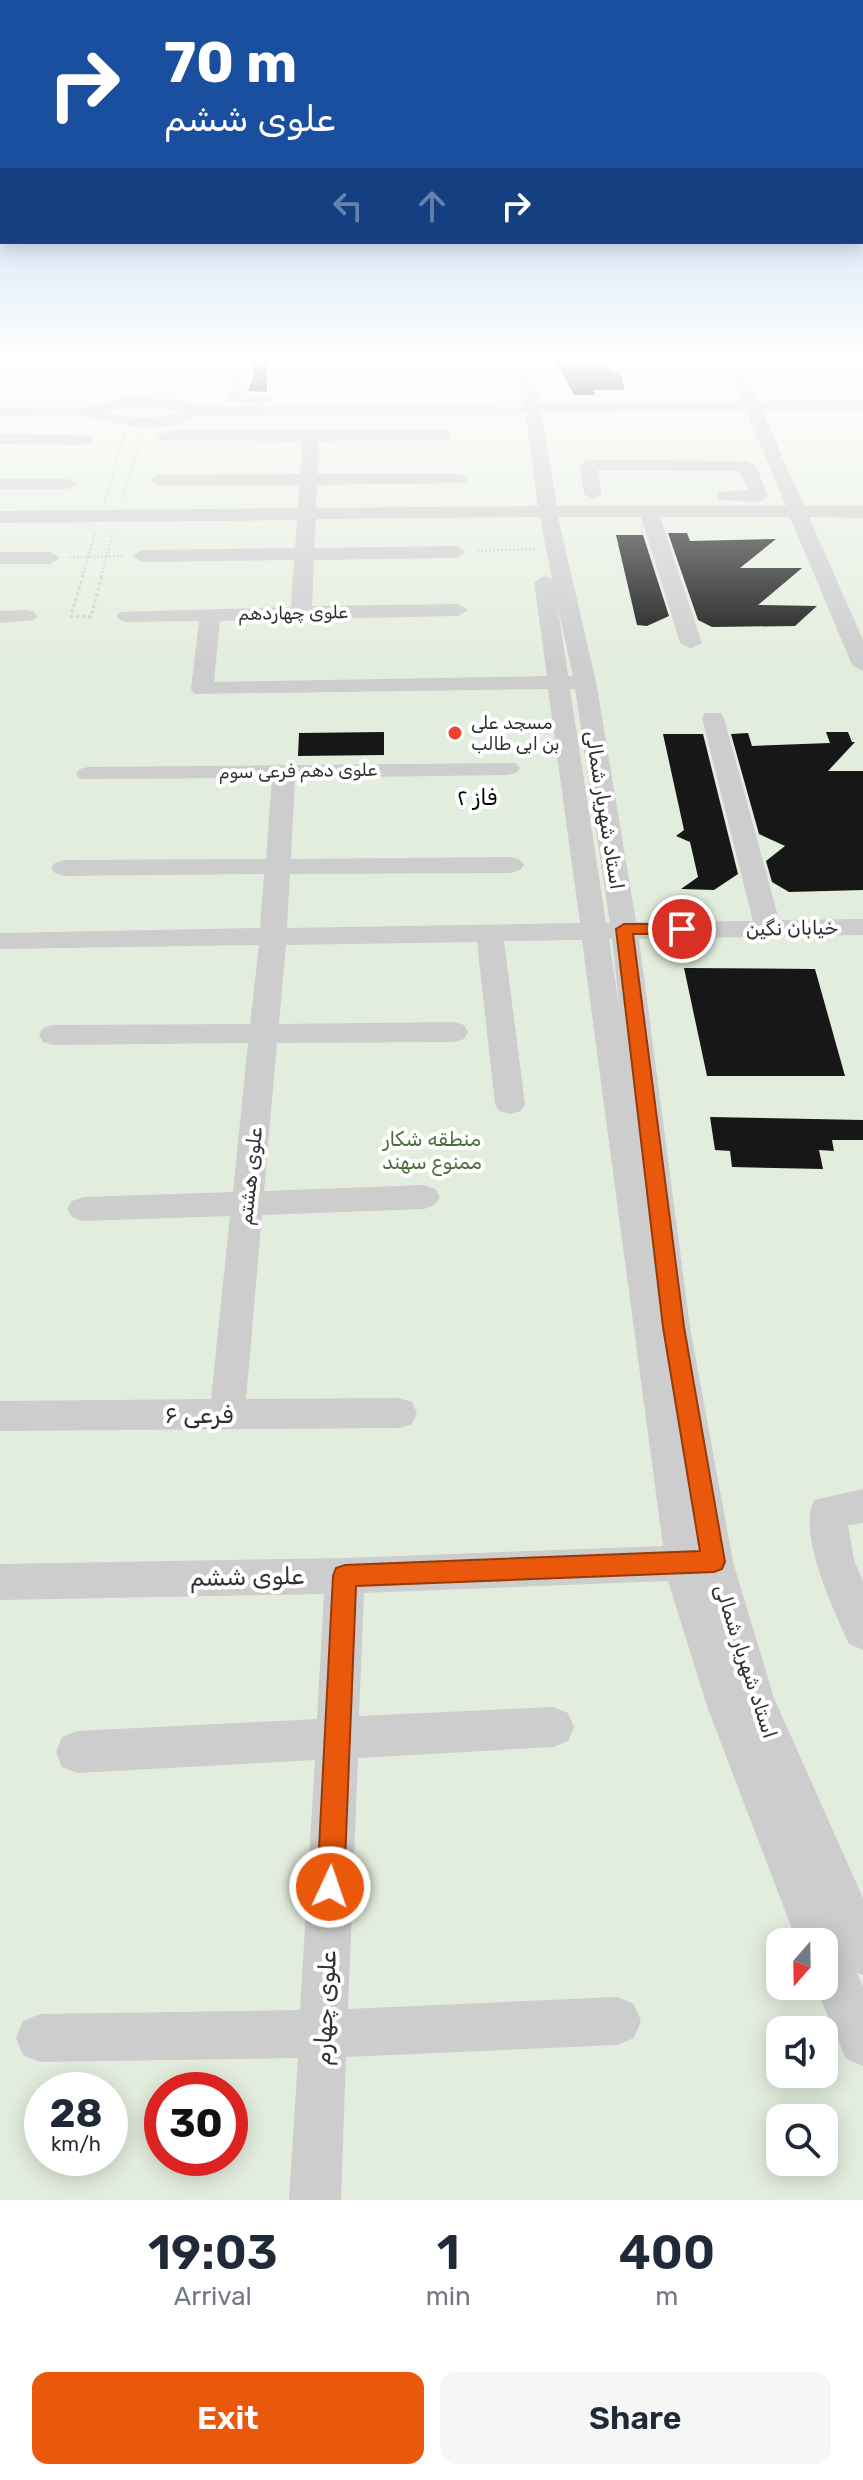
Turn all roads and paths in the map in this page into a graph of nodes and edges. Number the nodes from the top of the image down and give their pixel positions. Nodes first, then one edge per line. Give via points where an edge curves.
1 (310, 462) edge
2 (532, 462) edge
3 (777, 462) edge
4 (309, 479) junction
5 (460, 479) dead end
6 (158, 480) dead end
7 (0, 484) edge
8 (68, 484) dead end
9 (593, 502) junction
10 (649, 511) junction
11 (797, 511) junction
12 (540, 512) junction
13 (863, 512) edge
14 (307, 515) junction
15 (0, 517) edge
16 (539, 549) junction
17 (456, 552) joint
18 (304, 554) junction
19 (142, 556) joint
20 (0, 558) edge
21 (50, 558) joint
22 (458, 610) dead end
23 (301, 613) junction
24 (210, 615) junction
25 (27, 616) dead end
26 (127, 616) dead end
27 (0, 617) edge
28 (691, 643) dead end
29 (863, 665) edge
30 (572, 682) junction
31 (713, 718) dead end
32 (508, 768) dead end
33 (284, 771) junction
34 (88, 774) dead end
35 (511, 865) dead end
36 (278, 866) junction
37 (64, 868) dead end
38 (863, 927) edge
39 (768, 928) junction
40 (624, 929) junction
41 (592, 930) junction
42 (490, 934) junction
43 (273, 938) junction
44 (0, 941) edge
45 (454, 1032) dead end
46 (264, 1033) junction
47 (53, 1035) dead end
48 (510, 1104) dead end
49 (424, 1197) dead end
50 (247, 1202) junction
51 (83, 1209) dead end
52 (399, 1413) dead end
53 (227, 1414) junction
54 (0, 1416) edge
55 (863, 1506) edge
56 (700, 1562) junction
57 (345, 1576) junction
58 (0, 1582) edge
59 (863, 1631) edge
60 (553, 1727) dead end
61 (337, 1739) junction
62 (77, 1752) dead end
63 (815, 1928) edge
64 (863, 1952) edge
65 (838, 1984) edge
66 (617, 2021) dead end
67 (323, 2034) junction
68 (40, 2038) dead end
69 (863, 2042) edge
70 (315, 2200) edge

1 - 4 street
2 - 12 street, استاد شهریار شمالی
3 - 11 street
4 - 5 street
4 - 6 street
4 - 14 street
7 - 8 street
9 - 9 street via 599,498 759,496 747,466 588,465
9 - 10 street
9 - 12 street
10 - 11 street
10 - 28 street
11 - 13 street
11 - 29 street
12 - 14 street
12 - 16 street, استاد شهریار شمالی
12 - 30 street, استاد شهریار شمالی
14 - 15 street
14 - 18 street
16 - 17 path
16 - 30 street, استاد شهریار شمالی
17 - 18 street
18 - 19 street
18 - 23 street
19 - 21 path
20 - 21 street
22 - 23 street, علوی چهاردهم
23 - 24 street, علوی چهاردهم
24 - 26 street, علوی چهاردهم
24 - 30 street via 202,689
25 - 27 street
30 - 40 street, استاد شهریار شمالی
30 - 41 street, استاد شهریار شمالی
31 - 39 street
32 - 33 street, علوی دهم فرعی سوم
33 - 34 street, علوی دهم فرعی سوم
33 - 36 street, علوی هشتم
35 - 36 street
36 - 37 street
36 - 43 street, علوی هشتم
38 - 39 street, خیابان نگین
39 - 40 street, خیابان نگین
40 - 41 street, خیابان نگین
40 - 56 street, استاد شهریار شمالی
41 - 42 street, خیابان نگین
41 - 56 street, استاد شهریار شمالی
42 - 43 street, خیابان نگین
42 - 48 street
43 - 44 street, خیابان نگین
43 - 46 street, علوی هشتم
45 - 46 street
46 - 47 street
46 - 50 street, علوی هشتم
49 - 50 street
50 - 51 street
50 - 53 street, علوی هشتم
52 - 53 street, فرعی ۶
53 - 54 street, فرعی ۶
55 - 59 street via 827,1512 835,1560
56 - 57 street, علوی ششم
56 - 63 street, استاد شهریار شمالی via 688,1583 729,1709
56 - 64 street, استاد شهریار شمالی
57 - 58 street, علوی ششم
57 - 61 street, علوی چهارم
60 - 61 street
61 - 62 street
61 - 67 street, علوی چهارم
65 - 69 street
66 - 67 street
67 - 68 street
67 - 70 street, علوی چهارم

